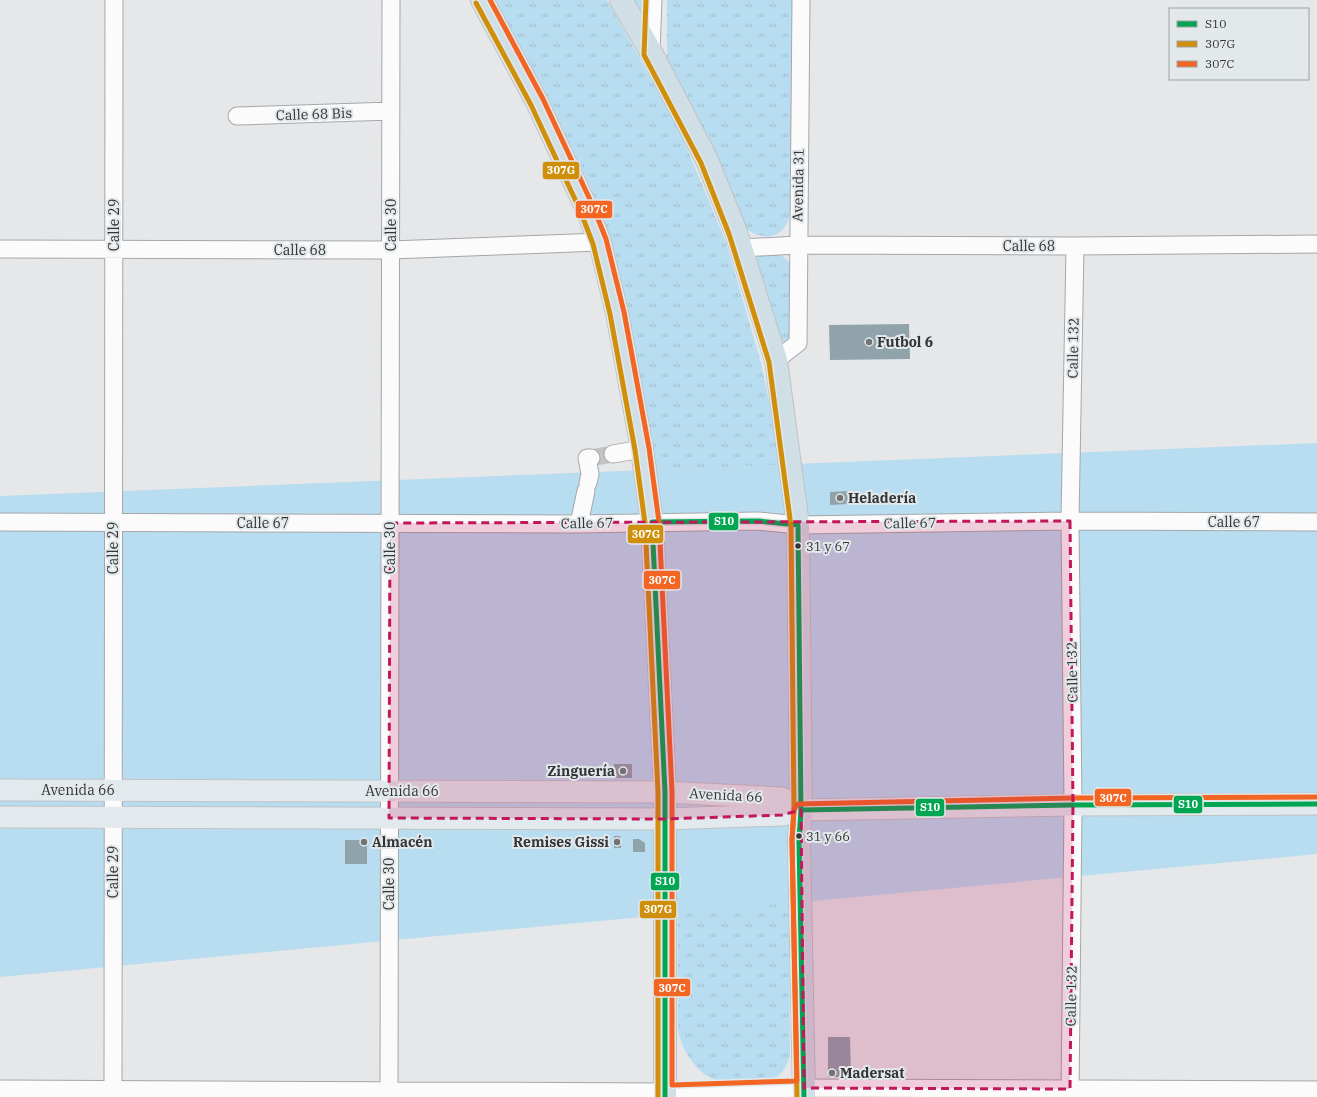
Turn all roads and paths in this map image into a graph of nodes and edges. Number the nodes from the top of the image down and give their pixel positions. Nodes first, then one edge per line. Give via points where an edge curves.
1 (114, 0) edge
2 (391, 0) edge
3 (482, 0) edge
4 (621, 0) edge
5 (653, 0) edge
6 (801, 0) edge
7 (651, 52) junction
8 (391, 111) junction
9 (237, 116) dead end
10 (600, 242) junction
11 (1317, 244) edge
12 (798, 245) junction
13 (1075, 246) junction
14 (741, 248) junction
15 (0, 249) edge
16 (114, 250) junction
17 (391, 250) junction
18 (776, 360) junction
19 (642, 449) junction
20 (613, 454) tunnel mouth
21 (591, 458) dead end
22 (1070, 521) junction
23 (0, 522) edge
24 (113, 522) junction
25 (652, 522) junction
26 (1317, 522) edge
27 (390, 523) junction
28 (579, 524) junction
29 (798, 525) junction
30 (0, 790) edge
31 (113, 790) junction
32 (390, 791) junction
33 (665, 792) junction
34 (1317, 804) edge
35 (1073, 805) junction
36 (801, 810) junction
37 (0, 817) edge
38 (113, 817) junction
39 (389, 818) junction
40 (665, 819) junction
41 (0, 1090) edge
42 (1317, 1090) edge
43 (113, 1093) edge
44 (804, 1093) edge
45 (1070, 1093) edge
46 (389, 1094) edge
47 (665, 1094) edge

1 - 16 street, Calle 29
2 - 8 street, Calle 30
3 - 10 highway via 537,102
4 - 7 highway
5 - 7 street
6 - 12 street, Avenida 31
7 - 14 highway via 707,160
8 - 9 street, Calle 68 Bis
8 - 17 street, Calle 30
10 - 17 street, Calle 68
10 - 19 highway
11 - 13 street, Calle 68
12 - 13 street, Calle 68
12 - 14 street, Calle 68
12 - 18 street, Avenida 31 via 798,343
13 - 22 street, Calle 132
14 - 18 highway
15 - 16 street, Calle 68
16 - 17 street, Calle 68
16 - 24 street, Calle 29
17 - 27 street, Calle 30
18 - 29 highway
19 - 20 street
19 - 25 highway
21 - 28 street via 587,458 590,474
22 - 26 street, Calle 67
22 - 29 street, Calle 67
22 - 35 street, Calle 132
23 - 24 street, Calle 67
24 - 27 street, Calle 67
24 - 31 street, Calle 29
25 - 28 street, Calle 67
25 - 29 street, Calle 67 via 758,521
25 - 33 highway
27 - 28 street, Calle 67
27 - 32 street, Calle 30
29 - 36 highway
30 - 31 main road, Avenida 66
31 - 32 main road, Avenida 66
31 - 38 street, Calle 29
32 - 33 main road, Avenida 66
32 - 39 street, Calle 30
33 - 36 main road, Avenida 66 via 782,798
33 - 40 highway
34 - 35 main road, Avenida 66
35 - 36 main road, Avenida 66
35 - 45 street, Calle 132
36 - 40 main road, Avenida 66 via 782,815
36 - 44 highway via 799,840
37 - 38 main road, Avenida 66
38 - 39 main road, Avenida 66
38 - 43 street, Calle 29
39 - 40 main road, Avenida 66
39 - 46 street, Calle 30
40 - 47 highway
41 - 43 street
42 - 45 street
43 - 46 street
44 - 45 street
44 - 47 street
46 - 47 street

